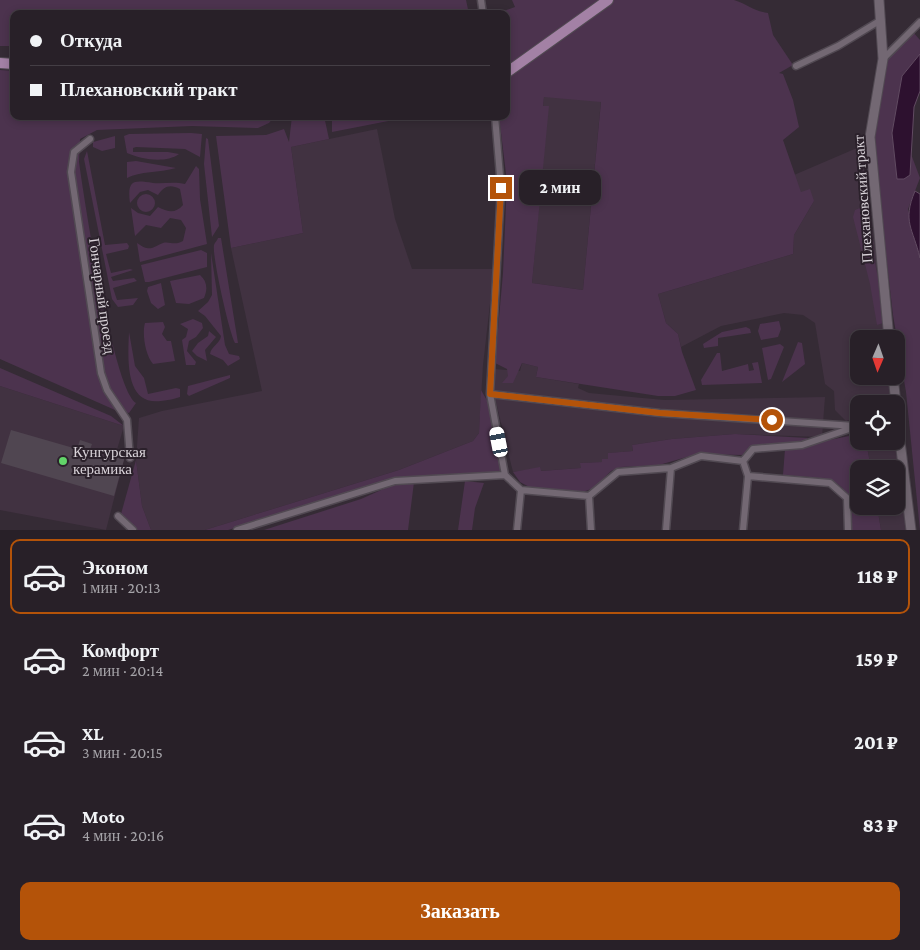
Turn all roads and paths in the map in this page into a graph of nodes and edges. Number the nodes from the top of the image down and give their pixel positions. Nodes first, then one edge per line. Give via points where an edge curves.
1 (608, 0) edge
2 (879, 0) edge
3 (881, 20) junction
4 (920, 22) edge
5 (883, 58) junction
6 (796, 66) dead end
7 (510, 70) edge
8 (495, 120) edge
9 (90, 139) dead end
10 (888, 330) edge
11 (490, 394) junction
12 (850, 425) edge
13 (850, 429) edge
14 (900, 450) edge
15 (130, 458) dead end
16 (743, 461) junction
17 (671, 468) junction
18 (505, 475) junction
19 (748, 476) junction
20 (521, 490) junction
21 (589, 496) junction
22 (118, 516) dead end
23 (133, 530) edge
24 (237, 530) edge
25 (517, 530) edge
26 (590, 530) edge
27 (666, 530) edge
28 (743, 530) edge
29 (848, 530) edge
30 (911, 530) edge

1 - 7 main road
2 - 3 street, Плехановский тракт
3 - 5 street, Плехановский тракт
3 - 6 street
4 - 5 street
5 - 10 street, Плехановский тракт via 870,137
8 - 11 street via 501,188
9 - 15 street, Гончарный проезд via 74,152 70,172 101,373 107,390 127,420
11 - 12 street via 660,413
11 - 18 street
13 - 16 street via 802,445 752,449
14 - 30 street
16 - 17 street via 701,456
16 - 19 street
17 - 21 street via 618,472
17 - 27 street
18 - 20 street
18 - 24 street via 395,481
19 - 28 street
19 - 29 street via 830,483 847,498
20 - 21 street
20 - 25 street
21 - 26 street
22 - 23 street

